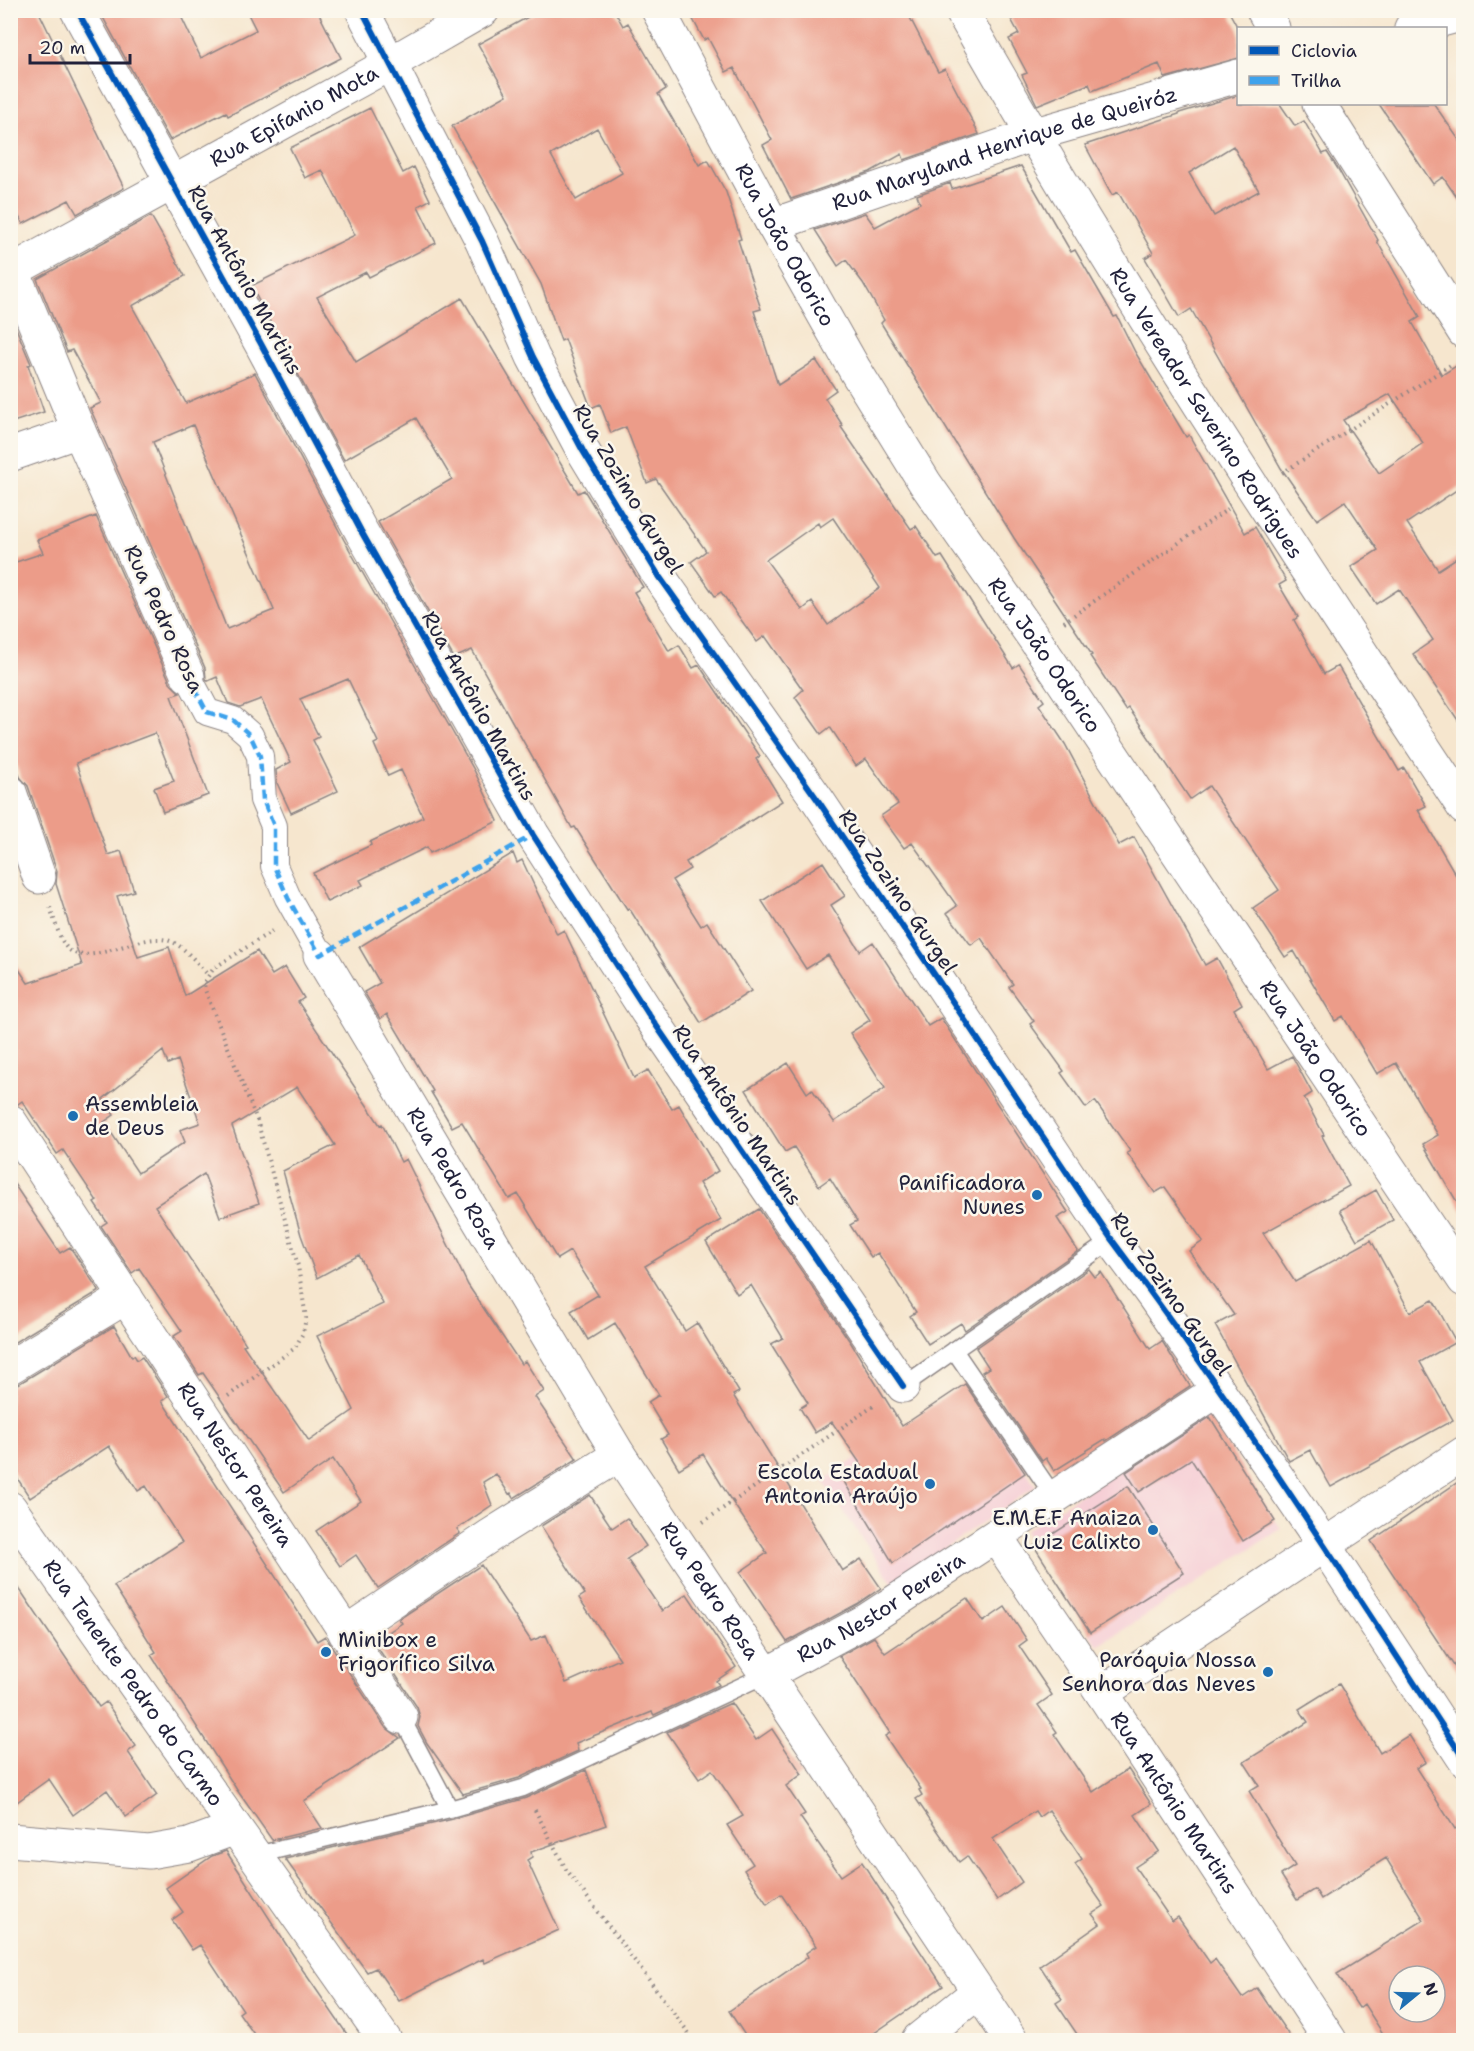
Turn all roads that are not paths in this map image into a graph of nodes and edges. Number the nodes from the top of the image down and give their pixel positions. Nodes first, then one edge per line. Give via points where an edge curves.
1 (77, 10) edge
2 (362, 10) edge
3 (483, 10) edge
4 (658, 10) edge
5 (962, 10) edge
6 (1263, 10) edge
7 (1464, 14) edge
8 (1272, 27) edge
9 (1415, 27) edge
10 (391, 63) junction
11 (1237, 77) edge
12 (1320, 105) edge
13 (1032, 135) junction
14 (173, 183) junction
15 (773, 225) junction
16 (12, 271) edge
17 (1464, 332) edge
18 (79, 431) junction
19 (10, 455) edge
20 (188, 676) joint
21 (10, 792) edge
22 (1464, 808) edge
23 (39, 877) road end
24 (320, 955) joint
25 (10, 1121) edge
26 (1112, 1240) junction
27 (1464, 1280) edge
28 (126, 1297) junction
29 (954, 1350) junction
30 (10, 1367) edge
31 (903, 1386) joint
32 (1218, 1390) junction
33 (1464, 1453) edge
34 (620, 1455) junction
35 (1055, 1498) junction
36 (10, 1508) edge
37 (996, 1537) junction
38 (1324, 1545) junction
39 (345, 1633) junction
40 (767, 1674) junction
41 (1102, 1693) junction
42 (401, 1717) joint
43 (1464, 1759) edge
44 (450, 1809) junction
45 (235, 1828) junction
46 (10, 1840) edge
47 (256, 1856) junction
48 (978, 1992) junction
49 (385, 2040) edge
50 (918, 2040) edge
51 (1011, 2040) edge
52 (1330, 2040) edge

1 - 14 street, Rua Antônio Martins
2 - 10 street, Rua Zozimo Gurgel
3 - 10 street, Rua Epifanio Mota
4 - 15 street, Rua João Odorico
5 - 13 street, Rua Vereador Severino Rodrigues
6 - 8 street
7 - 9 street
10 - 14 street, Rua Epifanio Mota
10 - 26 street, Rua Zozimo Gurgel via 482,241 533,357 583,451 659,576 817,799
11 - 13 street, Rua Maryland Henrique de Queiróz
12 - 17 street
13 - 15 street, Rua Maryland Henrique de Queiróz
13 - 22 street, Rua Vereador Severino Rodrigues via 1253,491
14 - 16 street, Rua Epifanio Mota
14 - 31 street, Rua Antônio Martins via 361,531 533,835 647,1012
15 - 27 street, Rua João Odorico via 925,483 1036,641
16 - 18 street, Rua Pedro Rosa
18 - 19 street
18 - 20 street, Rua Pedro Rosa
20 - 24 street, Rua Pedro Rosa via 207,712 233,720 250,735 260,756 263,800 274,826 274,866
21 - 23 street
24 - 34 street, Rua Pedro Rosa
25 - 28 street, Rua Nestor Pereira
26 - 29 lane
26 - 32 street, Rua Zozimo Gurgel
28 - 30 street
28 - 39 street, Rua Nestor Pereira
29 - 31 lane
29 - 35 lane
32 - 35 street, Rua Nestor Pereira
32 - 38 street, Rua Zozimo Gurgel
33 - 38 street
34 - 39 street
34 - 40 street, Rua Pedro Rosa
35 - 37 street, Rua Nestor Pereira
36 - 45 street, Rua Tenente Pedro do Carmo
37 - 40 street, Rua Nestor Pereira via 867,1620
37 - 41 street, Rua Antônio Martins
38 - 41 street
38 - 43 street, Rua Zozimo Gurgel
39 - 42 street, Rua Nestor Pereira
40 - 44 lane, Rua Nestor Pereira via 523,1788
40 - 48 street, Rua Pedro Rosa
41 - 52 street, Rua Antônio Martins
42 - 44 lane, Rua Nestor Pereira
44 - 47 lane, Rua Nestor Pereira
45 - 46 street, Rua Tenente Pedro do Carmo via 189,1845 149,1852
45 - 47 street, Rua Tenente Pedro do Carmo
47 - 49 street, Rua Tenente Pedro do Carmo
48 - 50 street
48 - 51 street, Rua Pedro Rosa

